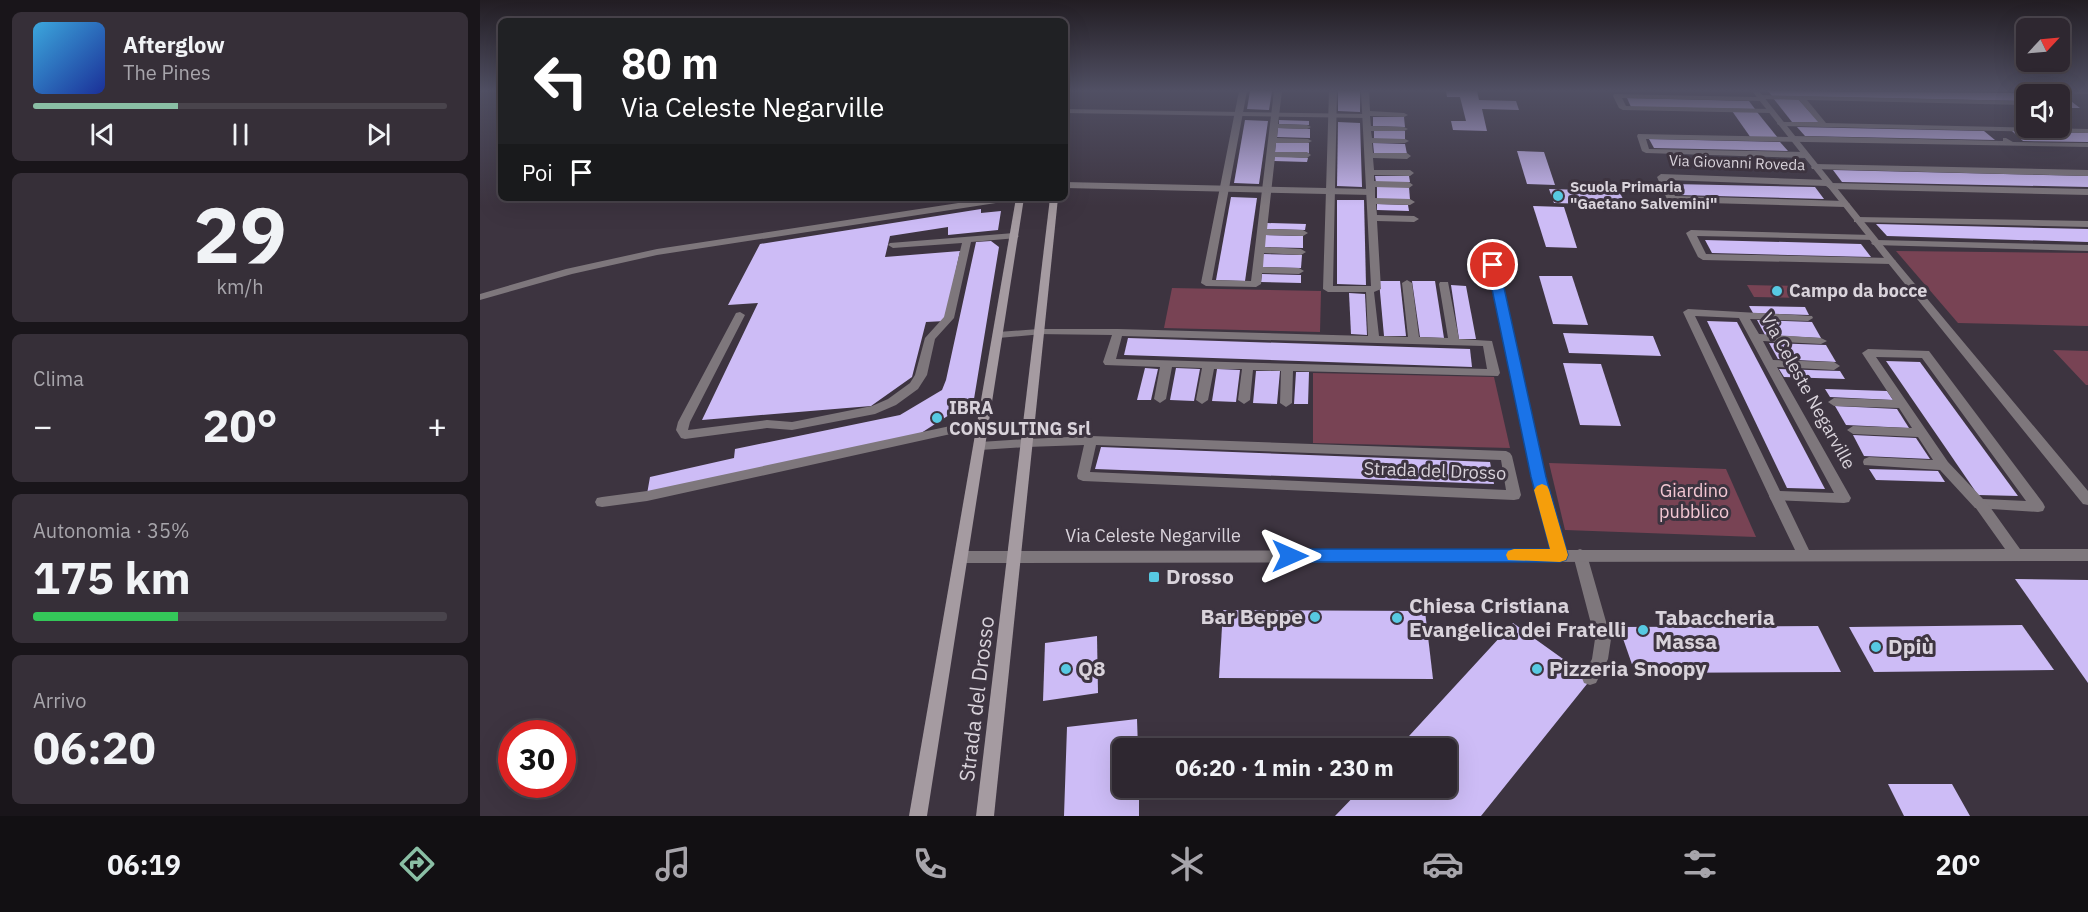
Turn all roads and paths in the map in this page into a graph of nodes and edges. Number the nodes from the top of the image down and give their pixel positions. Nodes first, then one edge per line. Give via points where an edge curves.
1 (1236, 129) edge
2 (1274, 129) edge
3 (1332, 129) edge
4 (1367, 129) edge
5 (1785, 129) edge
6 (1994, 129) edge
7 (1998, 129) edge
8 (2088, 131) edge
9 (1794, 139) junction
10 (1272, 140) junction
11 (1368, 140) junction
12 (1308, 141) dead end
13 (1406, 141) dead end
14 (2011, 144) junction
15 (2088, 146) edge
16 (1270, 154) junction
17 (1307, 155) dead end
18 (1368, 155) junction
19 (1806, 155) junction
20 (1407, 156) dead end
21 (1815, 167) junction
22 (1370, 172) junction
23 (1410, 173) dead end
24 (2088, 173) edge
25 (1829, 184) junction
26 (1068, 185) edge
27 (1409, 185) dead end
28 (1223, 189) junction
29 (1266, 190) junction
30 (1330, 191) junction
31 (1371, 192) junction
32 (2088, 192) edge
33 (988, 201) edge
34 (1020, 201) edge
35 (1054, 201) edge
36 (1410, 202) dead end
37 (1845, 204) junction
38 (1372, 218) junction
39 (1414, 219) dead end
40 (1857, 220) junction
41 (2088, 224) edge
42 (1262, 232) junction
43 (1303, 233) dead end
44 (1014, 236) junction
45 (967, 240) junction
46 (1874, 241) junction
47 (893, 244) dead end
48 (2088, 248) edge
49 (1260, 250) junction
50 (1301, 252) dead end
51 (1891, 261) junction
52 (1493, 265) dead end
53 (1258, 270) junction
54 (1299, 271) dead end
55 (1407, 282) dead end
56 (1444, 284) dead end
57 (1370, 294) dead end
58 (480, 297) edge
59 (740, 315) dead end
60 (1743, 315) junction
61 (1808, 318) dead end
62 (1039, 332) junction
63 (1118, 332) junction
64 (998, 335) junction
65 (1756, 337) junction
66 (1374, 340) junction
67 (1414, 341) junction
68 (1821, 341) dead end
69 (1454, 342) junction
70 (1167, 363) junction
71 (1769, 363) junction
72 (1209, 364) junction
73 (1248, 366) junction
74 (1834, 366) dead end
75 (1287, 367) junction
76 (1160, 399) dead end
77 (1202, 400) dead end
78 (1244, 400) dead end
79 (1834, 402) dead end
80 (1286, 403) dead end
81 (1901, 404) junction
82 (983, 423) junction
83 (1853, 430) dead end
84 (1921, 433) junction
85 (1091, 440) junction
86 (1027, 443) junction
87 (980, 446) junction
88 (1869, 462) dead end
89 (1942, 465) junction
90 (1776, 496) junction
91 (2088, 500) edge
92 (602, 502) dead end
93 (1980, 504) junction
94 (1804, 554) junction
95 (1560, 555) junction
96 (1580, 555) junction
97 (2088, 555) edge
98 (1015, 556) junction
99 (2017, 556) junction
100 (963, 557) junction
101 (1590, 678) dead end
102 (918, 816) edge
103 (985, 816) edge

1 - 28 street
2 - 10 street
3 - 30 street
4 - 11 street
5 - 9 street, Via Giovanni Roveda
6 - 14 street
7 - 8 street
9 - 14 street, Via Giovanni Roveda
9 - 19 street, Via Giovanni Roveda
9 - 19 street, Via Giovanni Roveda via 1641,136 1646,151
10 - 12 street
10 - 16 street
11 - 13 street
11 - 18 street
14 - 15 street, Via Giovanni Roveda
16 - 17 street
16 - 29 street
18 - 20 street
18 - 22 street
19 - 21 street, Via Giovanni Roveda
21 - 24 street, Via Giovanni Roveda
21 - 25 street, Via Giovanni Roveda
22 - 23 street
22 - 31 street
25 - 32 street, Via Giovanni Roveda
25 - 37 street, Via Giovanni Roveda
25 - 37 street, Via Giovanni Roveda via 1661,177 1672,199
26 - 28 street
27 - 31 street
28 - 29 street
28 - 53 street via 1206,283 1256,284
29 - 30 street
29 - 42 street
30 - 31 street
30 - 38 street via 1328,289 1376,289
31 - 36 street
31 - 38 street
33 - 58 street via 638,255
34 - 44 street, Strada del Drosso
35 - 62 street, Strada del Drosso
37 - 40 street, Via Giovanni Roveda
38 - 39 street
40 - 41 street
40 - 46 street, Via Giovanni Roveda
42 - 43 street
42 - 49 street
44 - 45 street
44 - 64 street, Strada del Drosso
45 - 47 street
45 - 59 street via 949,318 930,338 921,375 914,386 875,410 792,426 767,424 685,435 684,422
46 - 48 street
46 - 51 street, Via Giovanni Roveda
46 - 51 street via 1691,234 1703,256
49 - 50 street
49 - 53 street
51 - 91 street, Via Giovanni Roveda
52 - 95 street via 1538,477
53 - 54 street
55 - 67 street
56 - 69 street
57 - 66 street
60 - 61 street
60 - 65 street, Via Celeste Negarville
60 - 90 street, Via Celeste Negarville via 1688,312
62 - 63 street
62 - 64 street
62 - 86 street, Strada del Drosso
63 - 66 street
63 - 70 street via 1109,362
64 - 82 street, Strada del Drosso
65 - 68 street
65 - 71 street, Via Celeste Negarville
66 - 67 street
67 - 69 street
69 - 75 street via 1488,343 1494,373
70 - 72 street
70 - 76 street
71 - 74 street
71 - 90 street, Via Celeste Negarville via 1844,498
72 - 73 street
72 - 77 street
73 - 75 street
73 - 78 street
75 - 80 street
79 - 81 street
81 - 84 street
81 - 93 street via 1868,353 1925,354 2038,507
82 - 87 street, Strada del Drosso
82 - 92 street via 647,496
83 - 84 street
84 - 89 street
85 - 85 street, Strada del Drosso via 1506,456 1514,495 1083,476
85 - 86 street, Strada del Drosso
86 - 87 street, Strada del Drosso
86 - 98 street, Strada del Drosso
87 - 100 street, Strada del Drosso
88 - 89 street
89 - 93 street
90 - 94 street, Via Celeste Negarville
93 - 99 street
94 - 96 street, Via Celeste Negarville
94 - 99 street, Via Celeste Negarville
95 - 96 street, Via Celeste Negarville
95 - 98 street, Via Celeste Negarville
96 - 101 street via 1603,639 1602,658
97 - 99 street, Via Celeste Negarville
98 - 100 street, Via Celeste Negarville
98 - 103 street, Strada del Drosso
100 - 102 street, Strada del Drosso

